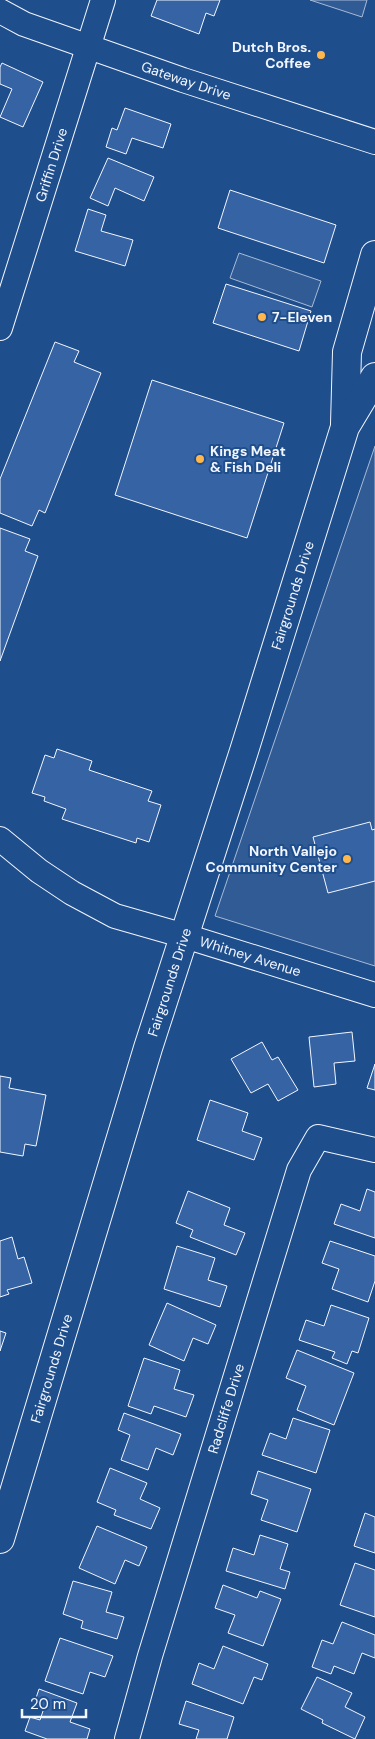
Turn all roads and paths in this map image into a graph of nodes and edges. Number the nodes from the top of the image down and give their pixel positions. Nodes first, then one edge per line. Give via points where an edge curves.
1 (103, 0) edge
2 (0, 11) edge
3 (89, 46) junction
4 (375, 142) edge
5 (375, 255) edge
6 (1, 321) edge
7 (375, 377) edge
8 (345, 427) junction
9 (0, 839) edge
10 (184, 936) junction
11 (375, 995) edge
12 (375, 1150) edge
13 (0, 1539) edge
14 (127, 1739) edge

1 - 3 street, Griffin Drive
2 - 3 street, Gateway Drive via 24,24
3 - 4 street, Gateway Drive
3 - 6 street, Griffin Drive
5 - 8 main road, Fairgrounds Drive via 347,352
7 - 8 main road, Fairgrounds Drive
8 - 10 main road, Fairgrounds Drive
9 - 10 street, Whitney Avenue via 39,871 115,916
10 - 11 street, Whitney Avenue
10 - 13 main road, Fairgrounds Drive
12 - 14 street, Radcliffe Drive via 318,1137 299,1170

